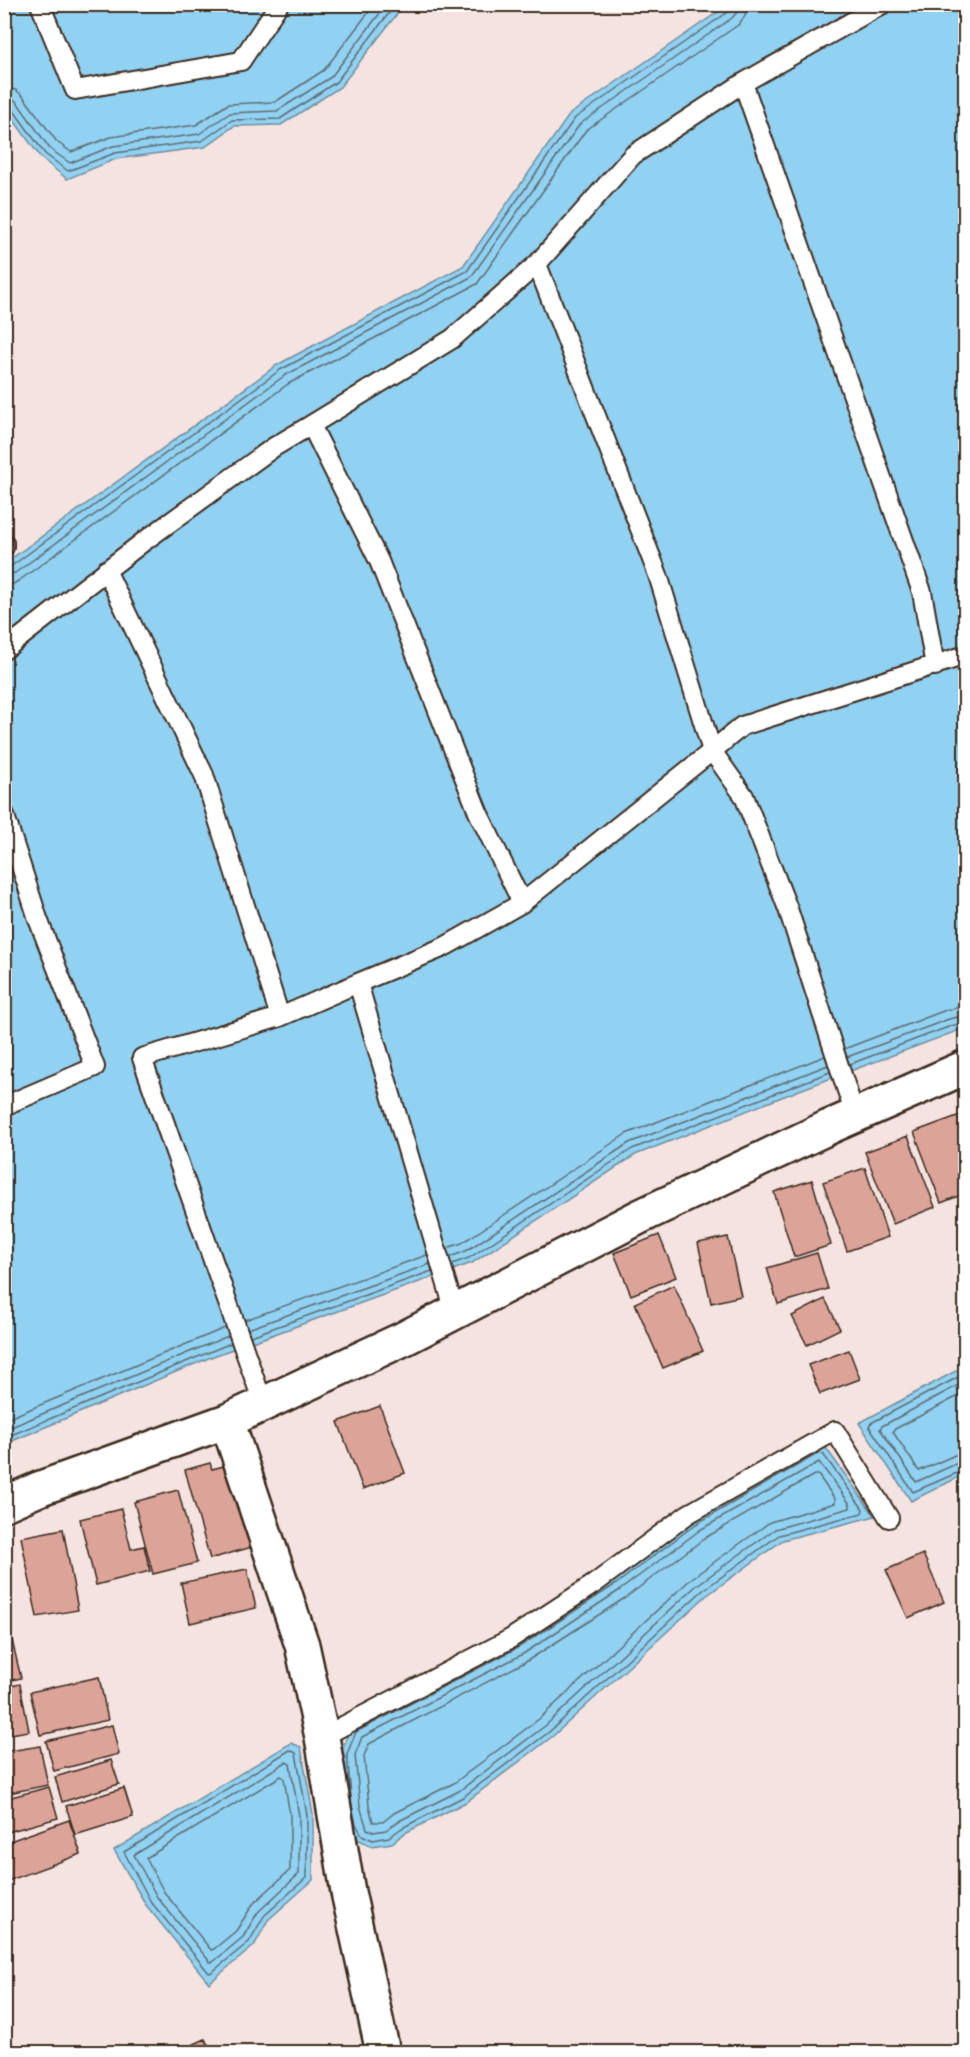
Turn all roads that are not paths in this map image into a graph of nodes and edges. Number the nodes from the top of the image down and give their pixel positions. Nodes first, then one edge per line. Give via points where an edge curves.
1 (40, 4) edge
2 (279, 4) edge
3 (883, 4) edge
4 (743, 83) junction
5 (537, 264) junction
6 (311, 425) junction
7 (106, 570) junction
8 (4, 650) edge
9 (966, 655) edge
10 (935, 666) junction
11 (712, 751) junction
12 (4, 813) edge
13 (522, 903) junction
14 (358, 983) junction
15 (280, 1017) junction
16 (966, 1067) edge
17 (4, 1106) edge
18 (855, 1115) junction
19 (455, 1312) junction
20 (263, 1404) junction
21 (226, 1421) junction
22 (4, 1504) edge
23 (889, 1518) dead end
24 (322, 1737) junction
25 (383, 2052) edge

1 - 2 lane via 75,90 241,61
3 - 4 lane
4 - 5 lane via 633,154
4 - 10 lane via 922,592
5 - 6 lane via 452,339
5 - 11 lane via 658,575
6 - 7 lane via 274,447
6 - 13 lane via 379,561 478,812
7 - 8 lane
7 - 15 lane via 204,775
9 - 10 lane
10 - 11 lane via 742,726
11 - 13 lane
11 - 18 lane via 748,806 788,909
12 - 17 lane via 38,919 95,1067
13 - 14 lane via 444,947
14 - 15 lane
14 - 19 lane
15 - 20 lane via 142,1058
16 - 18 street
18 - 19 street via 639,1217
19 - 20 street
20 - 21 street
21 - 22 street
21 - 24 street via 302,1645
23 - 24 lane via 835,1431 688,1514 594,1584 510,1639
24 - 25 street via 348,1892

